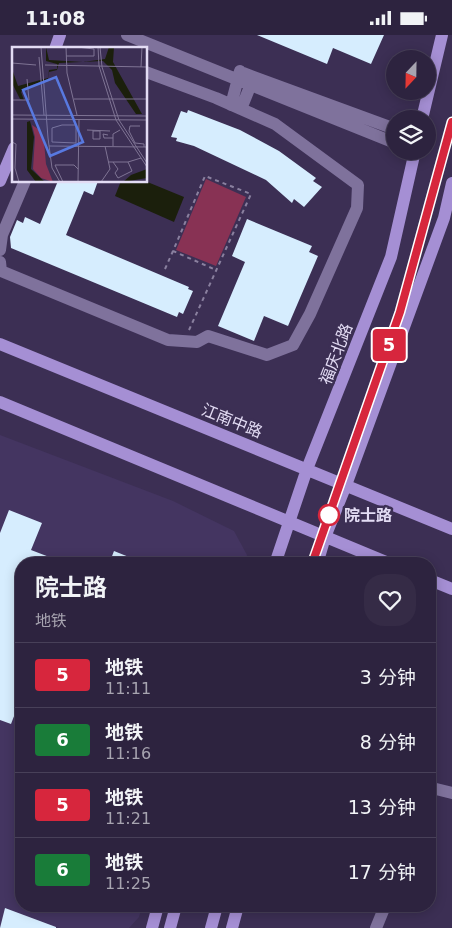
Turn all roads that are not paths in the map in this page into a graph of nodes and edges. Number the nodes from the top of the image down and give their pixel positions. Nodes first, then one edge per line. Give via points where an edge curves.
1 (60, 35) edge
2 (127, 35) edge
3 (150, 35) edge
4 (442, 35) edge
5 (56, 47) edge
6 (148, 73) edge
7 (239, 75) junction
8 (253, 81) junction
9 (236, 107) junction
10 (424, 110) edge
11 (386, 126) edge
12 (386, 139) edge
13 (12, 153) edge
14 (413, 160) edge
15 (0, 181) edge
16 (24, 183) edge
17 (452, 183) edge
18 (0, 250) edge
19 (0, 263) edge
20 (0, 344) edge
21 (0, 401) edge
22 (307, 469) junction
23 (346, 485) junction
24 (287, 522) junction
25 (452, 529) edge
26 (325, 537) junction
27 (270, 557) edge
28 (277, 557) edge
29 (319, 557) edge
30 (326, 557) edge
31 (374, 557) edge
32 (436, 582) edge
33 (452, 589) edge
34 (436, 789) edge
35 (452, 793) edge
36 (156, 912) edge
37 (174, 912) edge
38 (215, 912) edge
39 (236, 912) edge
40 (383, 912) edge
41 (152, 928) edge
42 (170, 928) edge
43 (211, 928) edge
44 (232, 928) edge
45 (376, 928) edge

1 - 5 main road
2 - 7 street
3 - 7 street
4 - 10 main road
6 - 9 street
7 - 8 street
7 - 9 street
8 - 9 street
8 - 11 street
8 - 12 street
9 - 19 street via 275,125 358,185 357,208 293,345 267,355 208,336 197,342 168,340 1,271
13 - 15 main road
14 - 22 main road, 福庆北路 via 391,257
16 - 18 street via 2,235
17 - 23 main road via 444,218
20 - 22 main road, 江南中路
21 - 24 main road
22 - 23 main road, 江南中路
22 - 24 main road, 福庆北路
23 - 25 main road, 江南中路
23 - 26 main road
24 - 26 main road
24 - 27 main road
24 - 28 main road, 福庆北路
26 - 29 main road
26 - 30 main road
26 - 31 main road
32 - 33 main road
34 - 35 street
36 - 41 main road
37 - 42 main road
38 - 43 main road
39 - 44 main road
40 - 45 street

